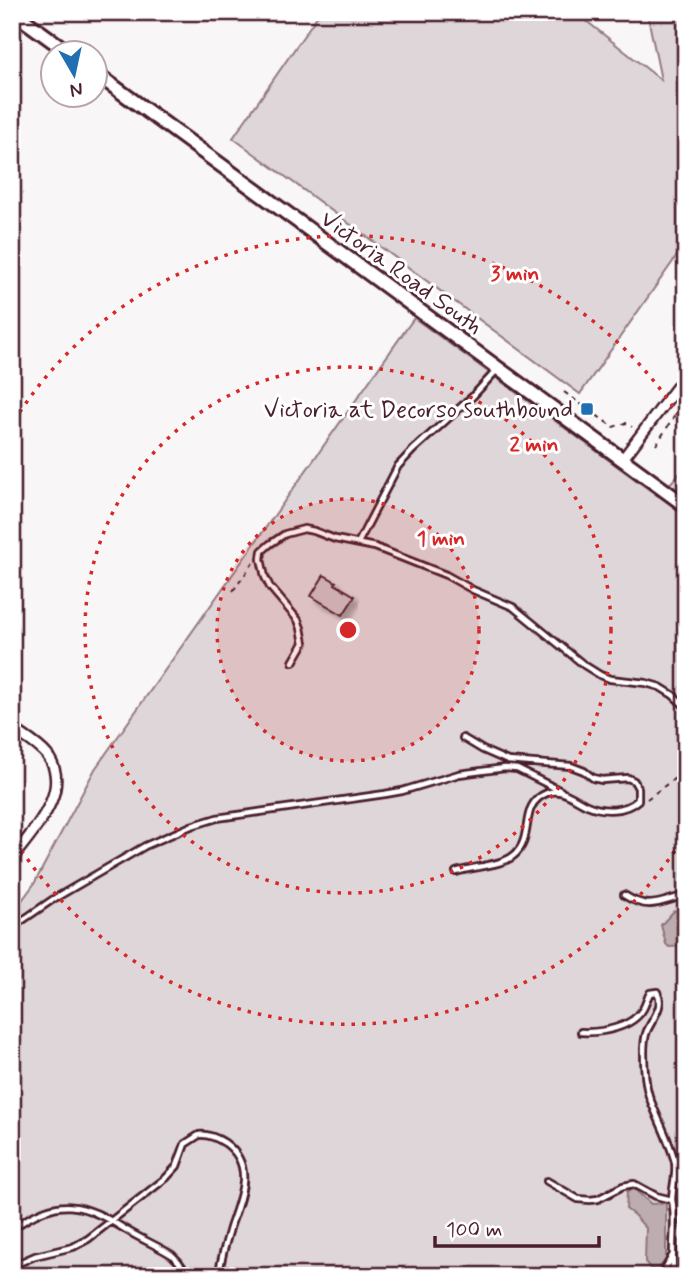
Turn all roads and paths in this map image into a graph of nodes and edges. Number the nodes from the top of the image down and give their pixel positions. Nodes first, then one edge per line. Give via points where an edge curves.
1 (13, 12) edge
2 (49, 38) edge
3 (108, 82) edge
4 (498, 369) junction
5 (686, 375) edge
6 (564, 392) dead end
7 (686, 398) edge
8 (633, 428) dead end
9 (656, 445) dead end
10 (622, 460) junction
11 (686, 506) edge
12 (358, 543) junction
13 (262, 551) junction
14 (233, 591) dead end
15 (293, 662) dead end
16 (686, 707) edge
17 (12, 728) edge
18 (463, 738) dead end
19 (686, 770) edge
20 (561, 791) junction
21 (629, 806) junction
22 (12, 859) edge
23 (456, 872) dead end
24 (624, 895) dead end
25 (686, 895) edge
26 (12, 930) edge
27 (581, 1032) dead end
28 (199, 1135) junction
29 (179, 1143) dead end
30 (547, 1181) dead end
31 (671, 1200) junction
32 (112, 1221) junction
33 (12, 1229) edge
34 (672, 1255) junction
35 (12, 1266) edge
36 (189, 1276) edge
37 (218, 1276) edge
38 (665, 1276) edge
39 (672, 1276) edge

1 - 2 main road
3 - 4 main road, Victoria Road South
4 - 10 main road, Victoria Road South
4 - 12 lane via 398,466
5 - 10 street
6 - 8 path via 613,428 626,423
7 - 9 path
10 - 11 main road, Victoria Road South
12 - 13 lane via 304,529
12 - 16 lane via 446,575 513,607 600,676 660,687
13 - 14 path
13 - 15 lane via 265,577 301,628 304,643
17 - 22 street via 48,756 56,784 51,804
18 - 21 lane via 508,761 570,766 601,780 628,778 639,793
19 - 21 path via 650,797
20 - 21 lane via 593,807
20 - 23 lane via 546,793 533,804 527,816 526,839 513,857
20 - 26 lane via 517,769 505,768 459,774 385,794 204,821 145,846 52,900
24 - 25 lane via 647,905
27 - 31 lane via 623,1025 642,1011 650,993 660,995 645,1038 645,1071 676,1170
28 - 29 lane
28 - 32 lane via 185,1144 177,1166 166,1178
28 - 37 lane via 227,1145 243,1174 241,1198
30 - 31 lane via 578,1199 598,1199 634,1184
31 - 34 lane
32 - 33 lane via 82,1207 60,1206
32 - 35 lane via 81,1243
32 - 36 lane via 172,1255
34 - 38 lane
34 - 39 lane

